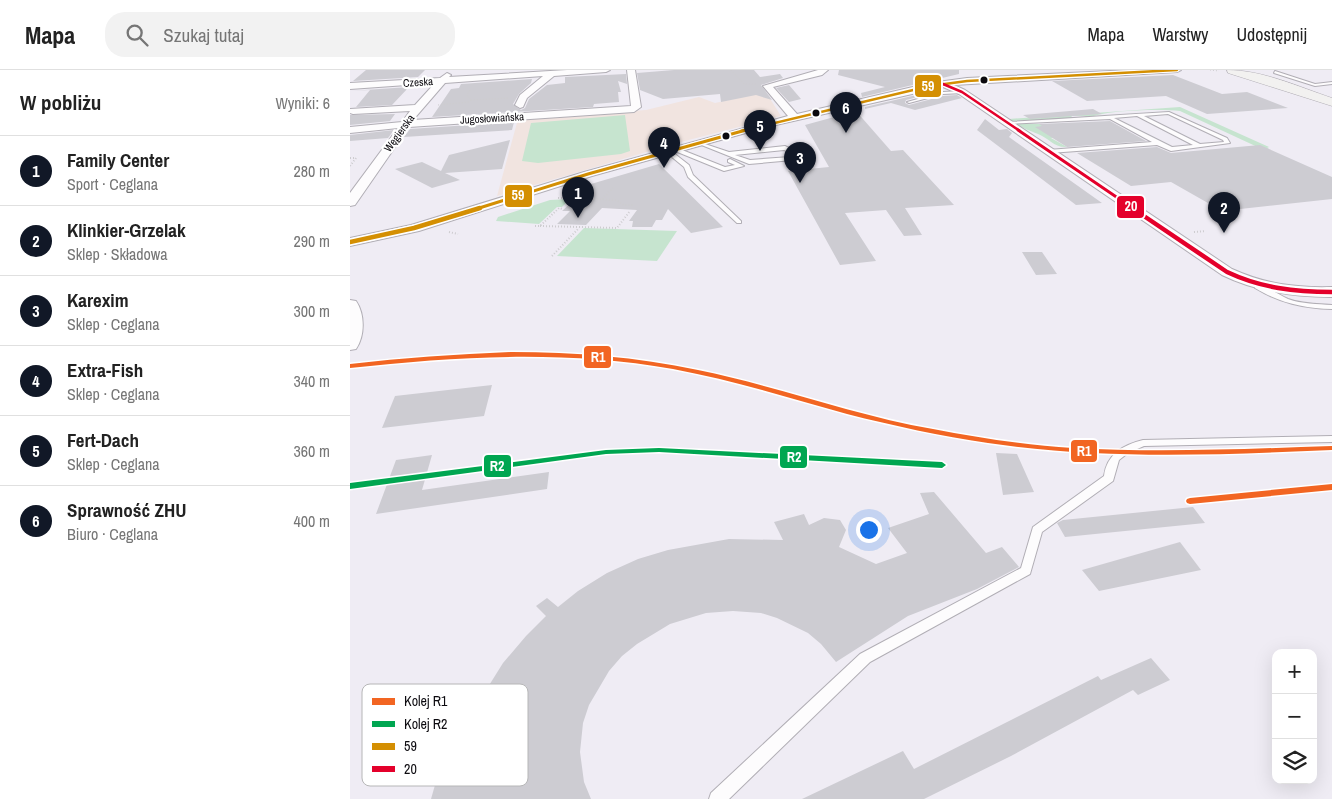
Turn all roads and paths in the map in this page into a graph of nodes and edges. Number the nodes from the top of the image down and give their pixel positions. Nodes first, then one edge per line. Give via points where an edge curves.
1 (453, 70) edge
2 (606, 70) edge
3 (631, 70) edge
4 (731, 70) edge
5 (824, 70) edge
6 (1176, 70) edge
7 (1226, 70) edge
8 (1245, 70) edge
9 (1232, 71) edge
10 (1275, 72) dead end
11 (550, 75) dead end
12 (1257, 77) junction
13 (440, 80) junction
14 (762, 83) dead end
15 (1332, 83) edge
16 (943, 84) junction
17 (367, 85) junction
18 (350, 86) edge
19 (472, 87) dead end
20 (962, 92) junction
21 (355, 97) dead end
22 (470, 100) junction
23 (518, 102) junction
24 (910, 102) dead end
25 (1332, 102) edge
26 (535, 104) dead end
27 (436, 106) dead end
28 (415, 111) junction
29 (1135, 114) junction
30 (352, 115) edge
31 (795, 118) junction
32 (1111, 118) junction
33 (1008, 123) junction
34 (404, 125) junction
35 (350, 130) edge
36 (1158, 143) junction
37 (1200, 146) junction
38 (704, 147) junction
39 (673, 151) junction
40 (1050, 151) junction
41 (728, 154) junction
42 (350, 158) edge
43 (350, 166) edge
44 (613, 188) dead end
45 (602, 199) dead end
46 (350, 202) edge
47 (563, 209) dead end
48 (630, 211) dead end
49 (739, 222) dead end
50 (535, 226) dead end
51 (540, 226) junction
52 (580, 228) junction
53 (1206, 230) dead end
54 (395, 232) junction
55 (1189, 233) dead end
56 (350, 237) edge
57 (571, 237) junction
58 (575, 237) dead end
59 (350, 242) edge
60 (552, 256) dead end
61 (1258, 286) junction
62 (1332, 292) edge
63 (350, 304) edge
64 (1332, 307) edge
65 (350, 345) edge
66 (1332, 439) edge
67 (717, 799) edge

1 - 13 street, Węgierska
2 - 13 street, Czeska
3 - 34 street, Jugosłowiańska via 636,99 634,109
4 - 14 path via 738,82 749,86
5 - 31 street via 767,86
6 - 16 street
7 - 9 street
8 - 9 street
8 - 12 street
9 - 12 street
10 - 15 lane via 1315,85
11 - 23 street
12 - 25 street
13 - 17 street, Czeska
13 - 28 street, Węgierska
16 - 20 street
16 - 31 street
17 - 18 street, Czeska
17 - 21 street
19 - 22 path via 467,95
20 - 24 lane via 943,93
20 - 33 street
22 - 23 path
22 - 27 path via 465,104
23 - 26 street
28 - 30 street
28 - 34 street, Węgierska
29 - 32 lane
29 - 37 lane
29 - 37 lane via 1172,114 1227,143
31 - 38 street
32 - 33 lane
32 - 36 lane
33 - 40 street
34 - 35 street, Jugosłowiańska
34 - 46 street, Węgierska
36 - 37 lane via 1170,149
36 - 40 lane
38 - 39 street
38 - 39 lane via 741,166 724,169
38 - 41 lane
39 - 49 lane via 687,166 690,176
39 - 54 street
40 - 61 street via 1227,272
41 - 41 lane via 785,148 793,158 749,162
42 - 43 path via 356,158
44 - 45 path
47 - 51 path via 558,208
48 - 52 path via 617,228
50 - 51 path
51 - 52 path
52 - 57 path
53 - 55 path
54 - 56 street
54 - 59 street
57 - 58 path
57 - 60 path
61 - 62 street via 1280,291
61 - 64 lane via 1292,304
63 - 65 street via 355,322
66 - 67 lane via 1143,443 1124,449 1110,468 1109,478 1037,530 1026,571 865,658

